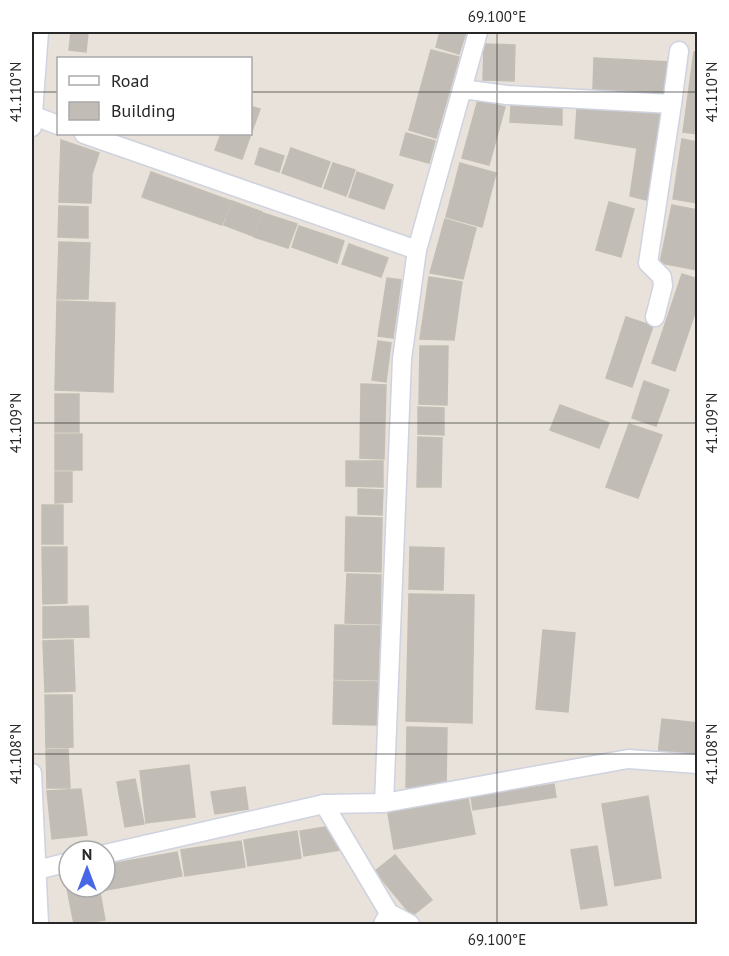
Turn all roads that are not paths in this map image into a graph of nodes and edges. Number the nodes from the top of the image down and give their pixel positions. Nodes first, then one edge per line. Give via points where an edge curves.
1 (39, 32) edge
2 (478, 32) edge
3 (679, 51) dead end
4 (462, 89) junction
5 (672, 104) junction
6 (32, 121) edge
7 (57, 125) edge
8 (87, 135) edge
9 (417, 250) junction
10 (655, 317) dead end
11 (698, 764) edge
12 (32, 773) edge
13 (384, 803) junction
14 (324, 804) junction
15 (117, 851) edge
16 (57, 864) edge
17 (34, 869) edge
18 (386, 919) edge
19 (39, 924) edge
20 (410, 924) edge

1 - 6 street
2 - 4 street
3 - 5 street
4 - 5 street
4 - 9 street
5 - 10 street via 648,263 662,278
6 - 7 street
8 - 9 street
9 - 13 street via 402,359
11 - 13 street via 628,759
12 - 17 street
13 - 14 street
14 - 15 street
14 - 18 street
16 - 17 street
17 - 19 street
18 - 20 street

